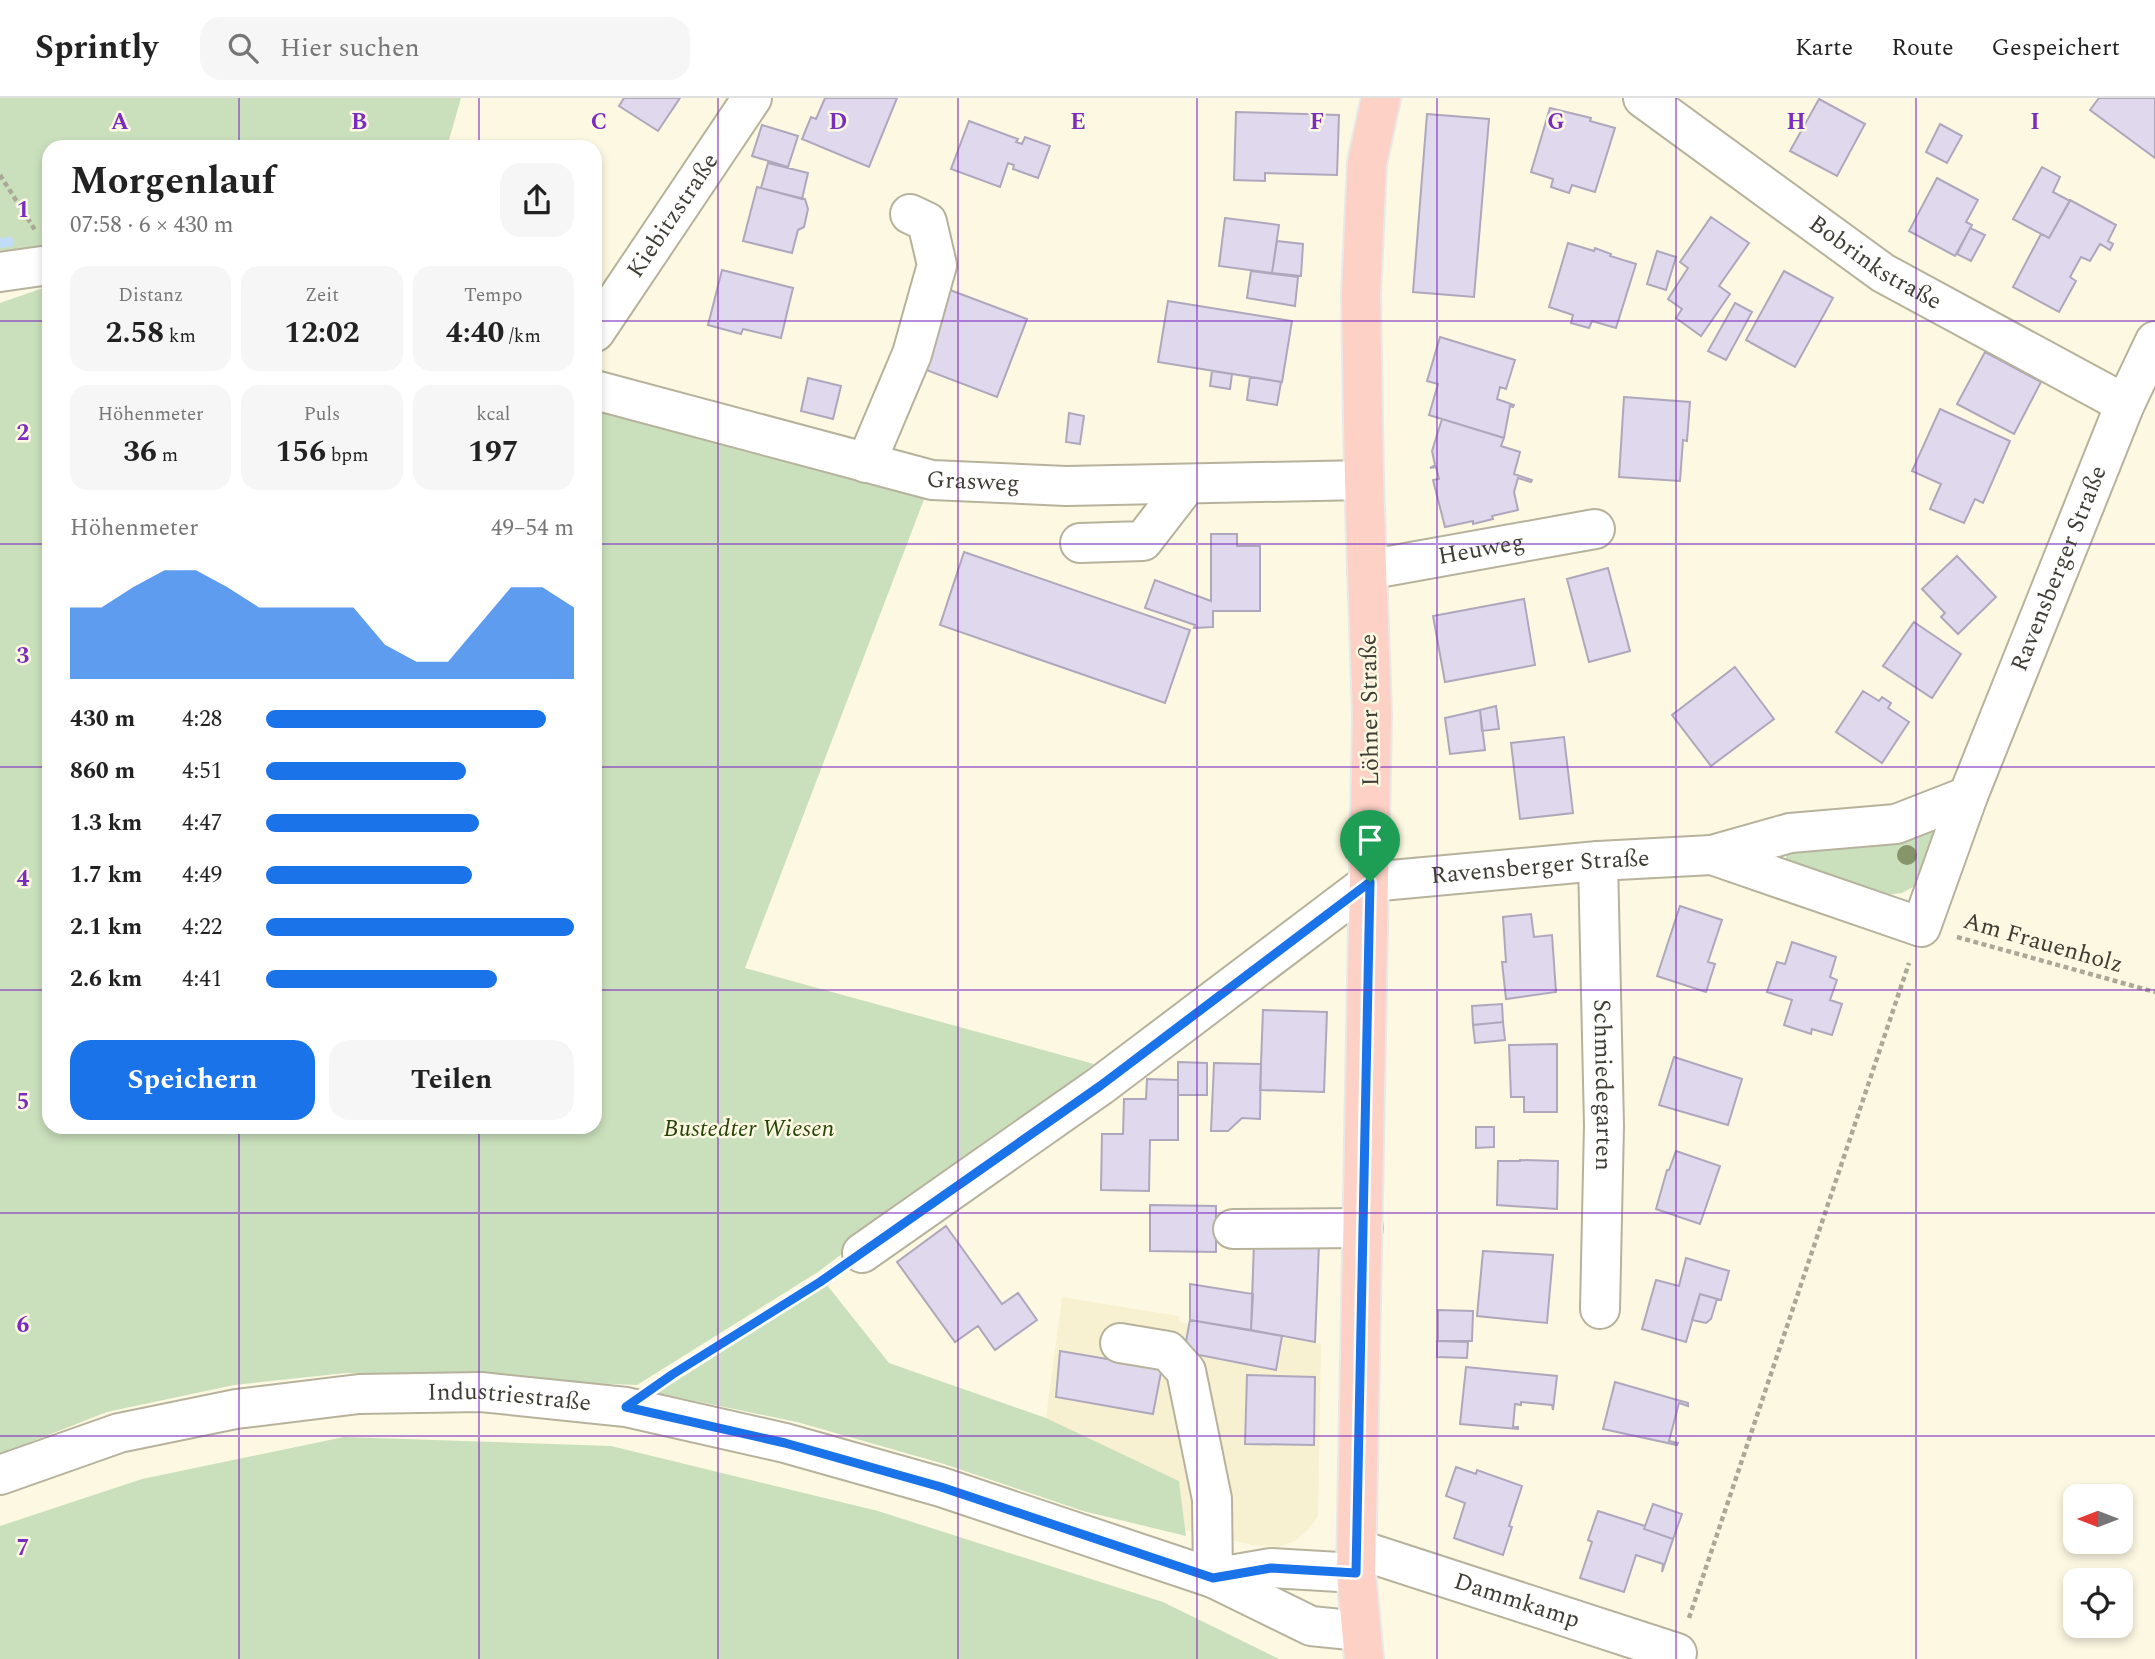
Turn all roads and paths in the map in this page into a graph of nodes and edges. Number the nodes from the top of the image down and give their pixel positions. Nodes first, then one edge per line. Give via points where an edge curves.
1 (752, 98) edge
2 (1381, 98) edge
3 (1643, 98) edge
4 (0, 175) edge
5 (910, 214) dead end
6 (35, 230) dead end
7 (42, 266) edge
8 (0, 272) edge
9 (602, 322) edge
10 (2155, 341) edge
11 (602, 392) edge
12 (2125, 404) junction
13 (866, 463) junction
14 (1364, 480) junction
15 (1187, 484) junction
16 (1595, 529) dead end
17 (1080, 543) dead end
18 (1367, 570) junction
19 (1968, 796) junction
20 (1712, 855) junction
21 (1598, 861) junction
22 (1370, 882) junction
23 (1921, 927) junction
24 (2155, 992) edge
25 (1363, 1228) junction
26 (1233, 1229) dead end
27 (862, 1253) joint
28 (1600, 1309) dead end
29 (1120, 1343) dead end
30 (626, 1407) junction
31 (0, 1475) edge
32 (1357, 1561) junction
33 (1213, 1578) junction
34 (1362, 1645) edge
35 (1677, 1653) joint

1 - 9 street, Kiebitzstraße
2 - 14 main road, Löhner Straße via 1367,163 1362,268
3 - 12 street, Bobrinkstraße via 1883,273
4 - 6 path
5 - 13 street via 927,222 937,265 912,354
7 - 8 street
10 - 12 street, Ravensberger Straße
11 - 13 street, Grasweg
12 - 19 street, Ravensberger Straße
13 - 15 street, Grasweg via 932,480 1066,486
14 - 15 street, Grasweg
14 - 18 main road, Löhner Straße
15 - 17 street via 1143,541
16 - 18 street, Heuweg
18 - 22 main road, Löhner Straße via 1372,714
19 - 20 street, Ravensberger Straße via 1896,824 1790,833
19 - 23 street, Ravensberger Straße
20 - 21 street, Ravensberger Straße
20 - 23 street, Ravensberger Straße
21 - 22 street, Ravensberger Straße
21 - 28 street, Schmiedegarten via 1604,1125
22 - 25 main road, Löhner Straße
22 - 27 street via 1100,1086
23 - 24 path, Am Frauenholz
23 - 35 path
25 - 26 street
25 - 32 main road, Löhner Straße
27 - 30 path
29 - 33 street via 1168,1351 1186,1371 1212,1499
30 - 31 street, Industriestraße via 481,1392 359,1394 236,1409 119,1433
30 - 33 street, Industriestraße via 785,1443 941,1487
32 - 33 street, Industriestraße
32 - 34 main road, Löhner Straße
32 - 35 street, Dammkamp
33 - 34 street, Industriestraße via 1311,1626

